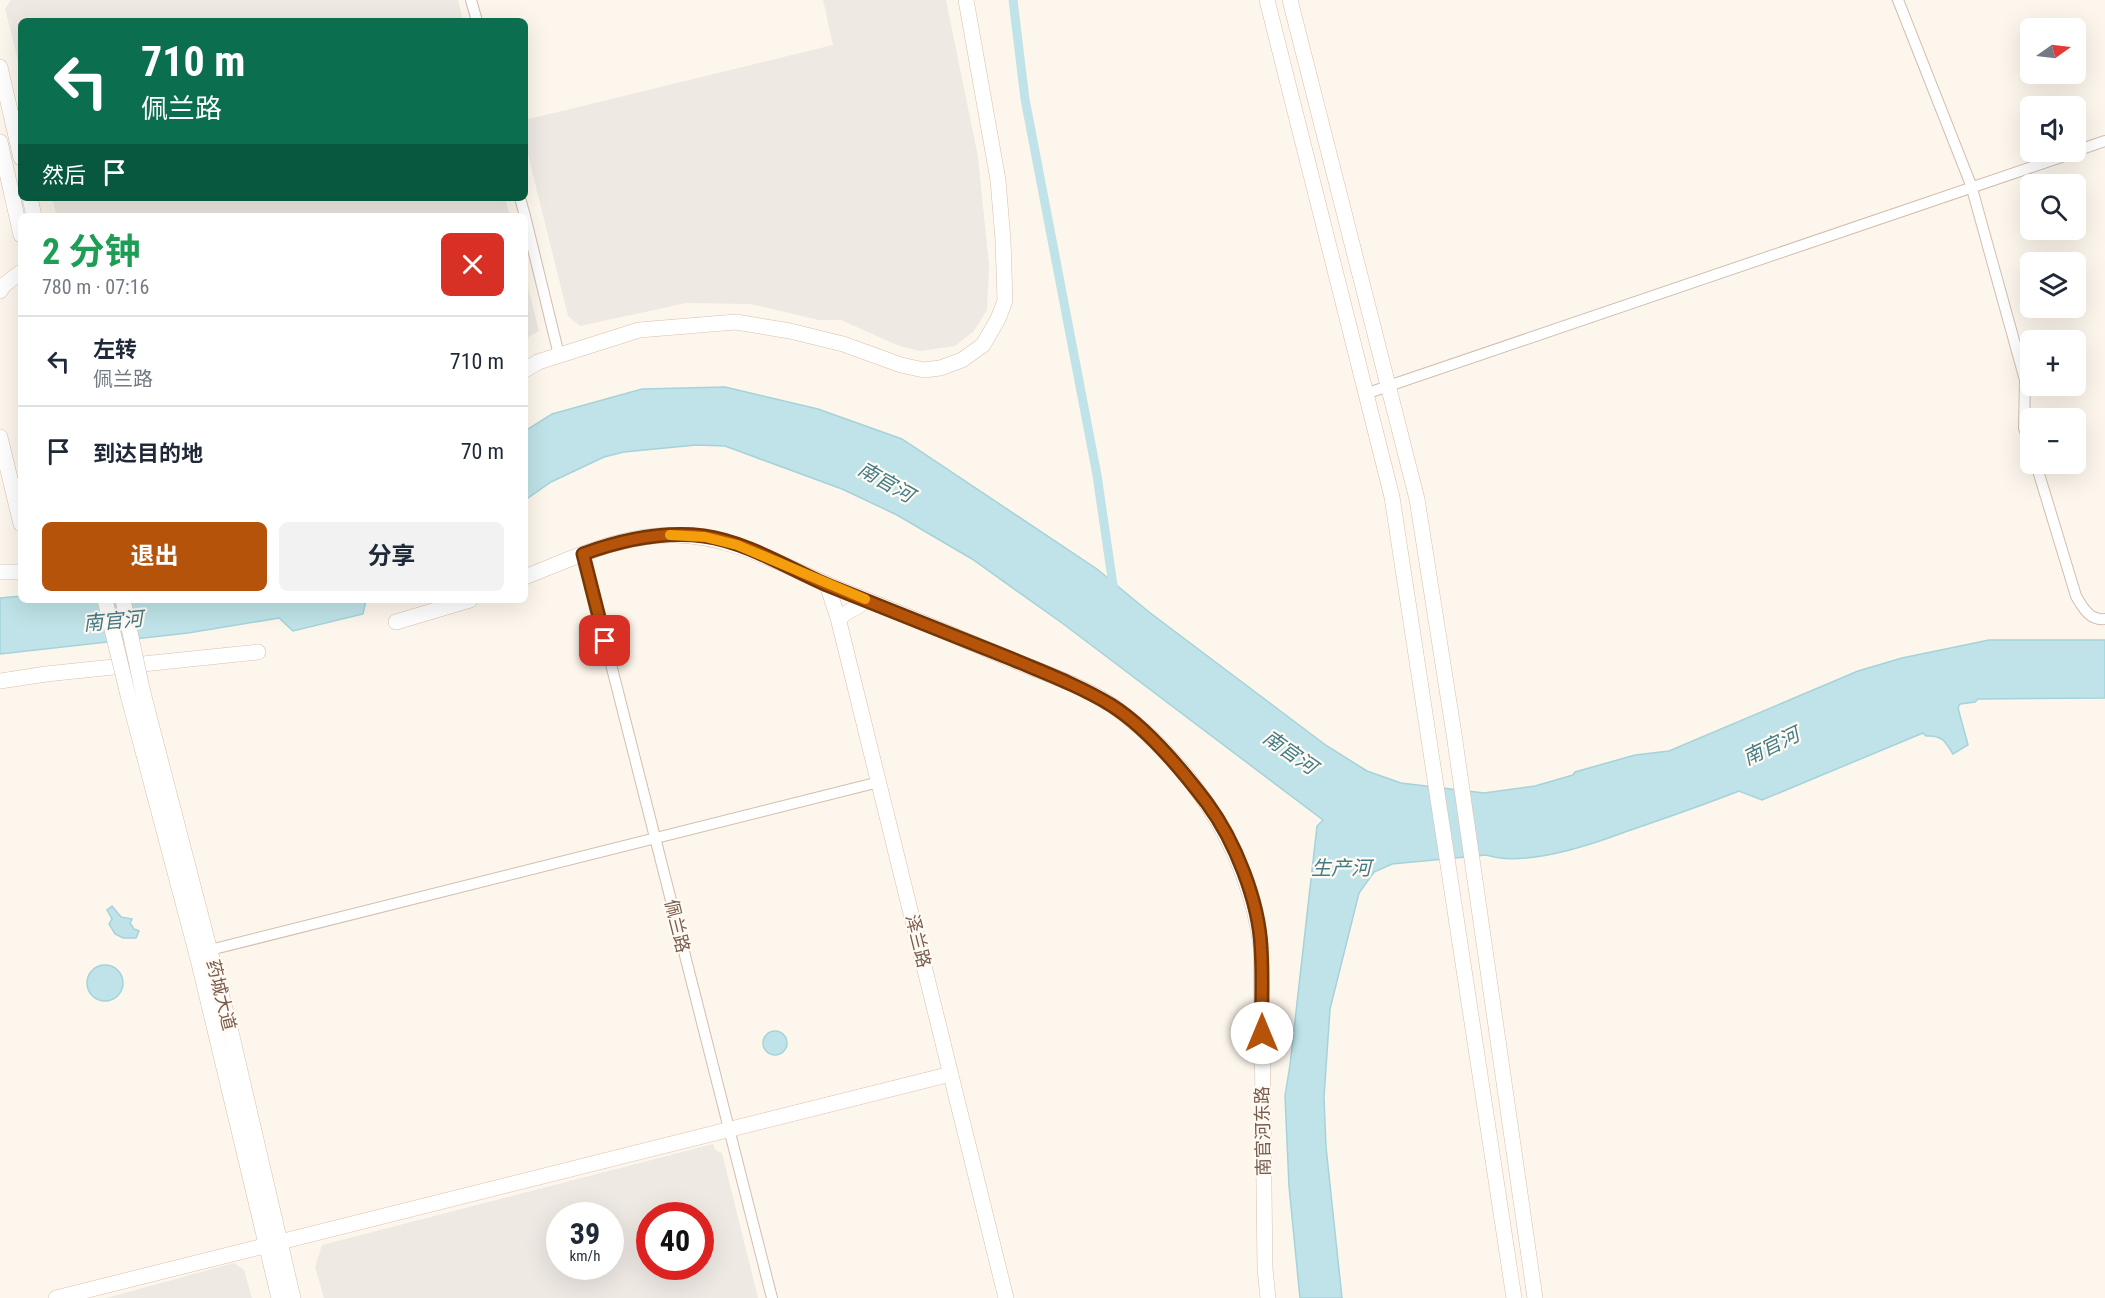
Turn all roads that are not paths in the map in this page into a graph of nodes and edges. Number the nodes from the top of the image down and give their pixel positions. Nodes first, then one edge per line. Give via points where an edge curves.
1 (471, 0) edge
2 (966, 0) edge
3 (1266, 0) edge
4 (1290, 0) edge
5 (1898, 0) edge
6 (476, 18) edge
7 (0, 67) edge
8 (2105, 141) edge
9 (0, 142) edge
10 (18, 145) edge
11 (2086, 148) edge
12 (2045, 162) edge
13 (1972, 188) junction
14 (18, 222) edge
15 (528, 228) edge
16 (18, 274) edge
17 (0, 291) edge
18 (559, 354) junction
19 (528, 368) edge
20 (1389, 386) junction
21 (1365, 394) junction
22 (2024, 408) edge
23 (0, 437) edge
24 (2039, 474) edge
25 (18, 512) edge
26 (583, 554) junction
27 (0, 572) edge
28 (18, 572) edge
29 (528, 576) edge
30 (827, 585) junction
31 (868, 600) junction
32 (106, 603) edge
33 (123, 603) edge
34 (460, 603) edge
35 (838, 618) junction
36 (2105, 619) edge
37 (396, 622) dead end
38 (258, 652) dead end
39 (0, 681) edge
40 (135, 694) junction
41 (879, 782) junction
42 (655, 838) junction
43 (210, 950) junction
44 (951, 1074) junction
45 (729, 1129) junction
46 (274, 1244) junction
47 (56, 1298) edge
48 (279, 1298) edge
49 (293, 1298) edge
50 (772, 1298) edge
51 (1006, 1298) edge
52 (1268, 1298) edge
53 (1514, 1298) edge
54 (1535, 1298) edge

1 - 6 street
2 - 18 street via 998,180 1003,240 1005,301 983,345 962,360 924,370 843,344 736,322 639,330
3 - 21 street
4 - 20 street
5 - 13 street
7 - 10 street
8 - 11 street
9 - 14 street
12 - 13 street
13 - 20 street
13 - 22 street via 2025,380
15 - 18 street
16 - 17 street
18 - 19 street
20 - 21 street
20 - 54 street via 1417,499
21 - 53 street via 1392,497
23 - 25 street
24 - 36 street via 2076,596 2085,611 2098,620
26 - 29 street, 南官河东路
26 - 30 street, 南官河东路 via 639,539 705,537 737,545
26 - 42 street, 佩兰路
27 - 28 street
30 - 31 street, 南官河东路
30 - 35 street, 泽兰路
31 - 35 street
31 - 52 street, 南官河东路 via 1067,682 1112,705 1166,754 1208,804 1225,833 1251,894 1261,947
32 - 40 street, bridge
33 - 40 street, bridge
34 - 37 street
35 - 41 street, 泽兰路
38 - 39 street
40 - 43 street, 药城大道
40 - 46 street, 药城大道 via 198,959
41 - 42 street
41 - 44 street, 泽兰路
42 - 43 street
42 - 45 street, 佩兰路
43 - 46 street, 药城大道
44 - 45 street
44 - 51 street, 泽兰路
45 - 46 street
45 - 50 street, 佩兰路
46 - 47 street
46 - 48 street, 药城大道
46 - 49 street, 药城大道

